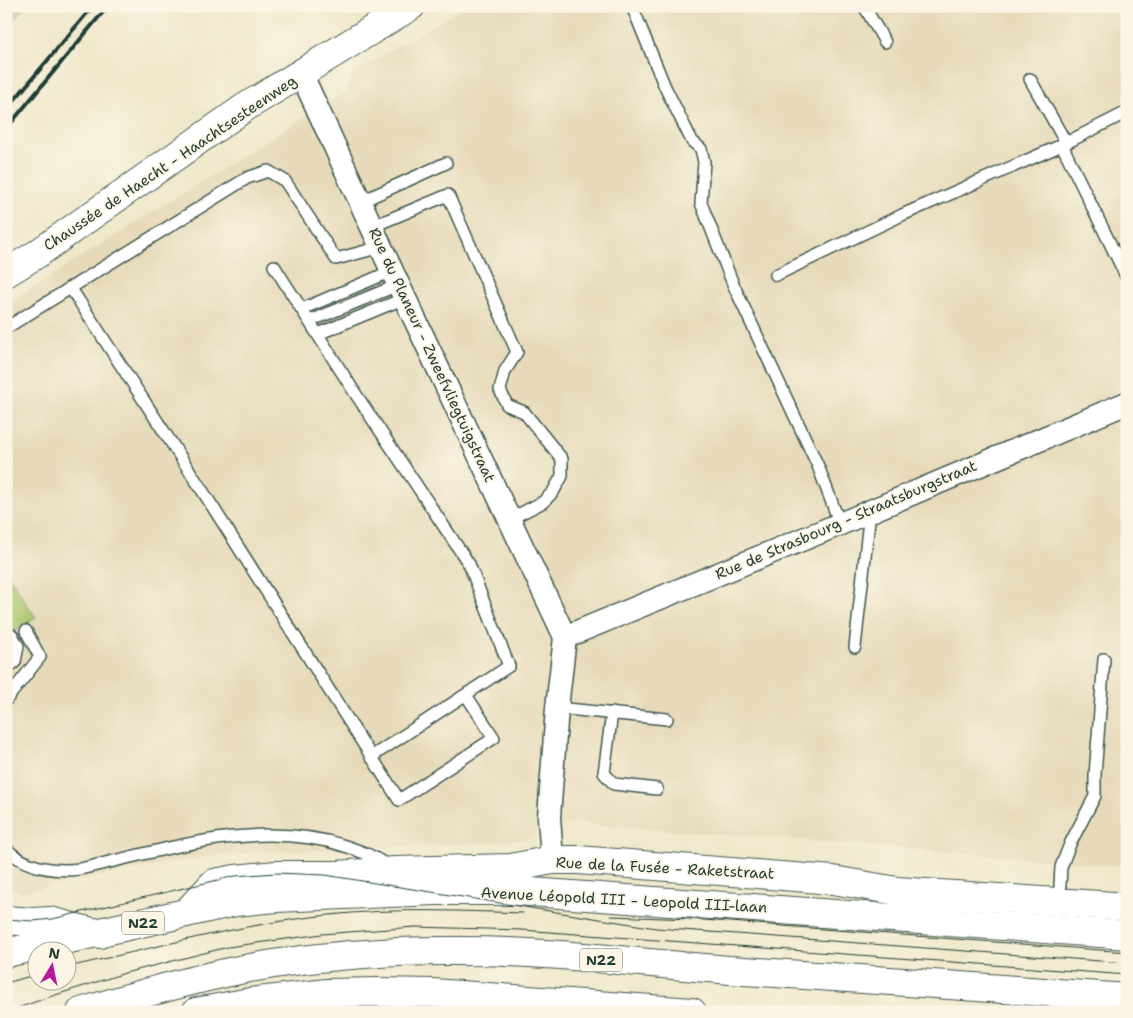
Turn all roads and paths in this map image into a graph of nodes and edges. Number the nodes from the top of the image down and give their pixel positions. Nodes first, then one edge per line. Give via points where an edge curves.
1 (412, 6) edge
2 (632, 6) edge
3 (864, 6) edge
4 (885, 42) dead end
5 (300, 73) junction
6 (1030, 79) dead end
7 (1127, 112) edge
8 (1064, 144) junction
9 (446, 163) dead end
10 (360, 202) junction
11 (376, 237) junction
12 (274, 266) dead end
13 (6, 273) edge
14 (776, 275) dead end
15 (1127, 278) edge
16 (398, 285) junction
17 (70, 287) junction
18 (302, 310) junction
19 (310, 322) junction
20 (6, 328) edge
21 (318, 334) junction
22 (1127, 402) edge
23 (870, 511) junction
24 (510, 519) junction
25 (840, 524) junction
26 (26, 631) dead end
27 (12, 635) dead end
28 (565, 637) junction
29 (855, 647) dead end
30 (1104, 659) dead end
31 (6, 669) edge
32 (466, 695) junction
33 (6, 700) edge
34 (557, 708) junction
35 (612, 713) junction
36 (667, 719) dead end
37 (371, 757) junction
38 (657, 789) dead end
39 (6, 849) edge
40 (552, 860) junction
41 (395, 871) junction
42 (428, 881) junction
43 (1059, 902) junction
44 (1127, 907) edge
45 (186, 913) junction
46 (6, 920) edge
47 (100, 934) junction
48 (1127, 935) edge
49 (6, 953) edge
50 (1127, 998) edge
51 (331, 1002) edge
52 (80, 1012) edge
53 (196, 1012) edge
54 (692, 1012) edge

1 - 5 main road, Chaussée de Haecht - Haachtsesteenweg
2 - 25 lane via 669,95 692,141 701,149 704,162 701,203 733,284 818,466
3 - 4 lane
5 - 10 street, Rue du Planeur - Zweefvliegtuigstraat
5 - 13 main road, Chaussée de Haecht - Haachtsesteenweg via 244,108
6 - 8 lane
7 - 8 lane
8 - 14 lane
8 - 15 lane
9 - 10 lane
10 - 11 street, Rue du Planeur - Zweefvliegtuigstraat
11 - 16 street, Rue du Planeur - Zweefvliegtuigstraat
11 - 17 lane via 336,259 285,181 268,171 247,178
11 - 24 lane via 448,196 517,352 505,371 500,390 507,405 524,412 562,459 562,476 553,492 543,502
12 - 18 lane
16 - 18 lane
16 - 19 lane
16 - 21 lane
16 - 24 street, Rue du Planeur - Zweefvliegtuigstraat
17 - 20 lane
17 - 37 lane
18 - 19 lane
19 - 21 lane
21 - 32 lane via 469,564 510,666
22 - 23 street, Rue de Strasbourg - Straatsburgstraat
23 - 25 street, Rue de Strasbourg - Straatsburgstraat
23 - 29 lane
24 - 28 street, Rue du Planeur - Zweefvliegtuigstraat
25 - 28 street, Rue de Strasbourg - Straatsburgstraat
26 - 33 lane via 40,657
27 - 31 lane via 18,646 15,662
28 - 34 street
30 - 43 lane via 1095,796 1061,868
32 - 37 lane
32 - 37 lane via 494,738 478,749 399,800
34 - 35 lane
34 - 40 street via 549,817
35 - 36 lane
35 - 38 lane via 604,773 614,784
39 - 41 lane via 30,864 46,870 63,871 201,842 289,834 323,839 371,854
40 - 42 main road, Rue de la Fusée - Raketstraat
40 - 43 main road, Rue de la Fusée - Raketstraat via 767,874 897,891
41 - 42 main road, Rue de la Fusée - Raketstraat
41 - 45 main road, Rue de la Fusée - Raketstraat via 257,876 214,883
42 - 45 main road, Avenue Léopold III - Leopold III-laan / N22 via 235,902
42 - 48 main road, Avenue Léopold III - Leopold III-laan / N22
43 - 44 main road, Rue de la Fusée - Raketstraat
45 - 47 main road, Avenue Léopold III - Leopold III-laan / N22
46 - 47 main road via 50,921
47 - 49 main road, Avenue Léopold III - Leopold III-laan / N22
50 - 52 main road, N22 via 450,951 373,954 242,970 168,986
51 - 53 main road via 250,1002
51 - 54 main road via 433,993

